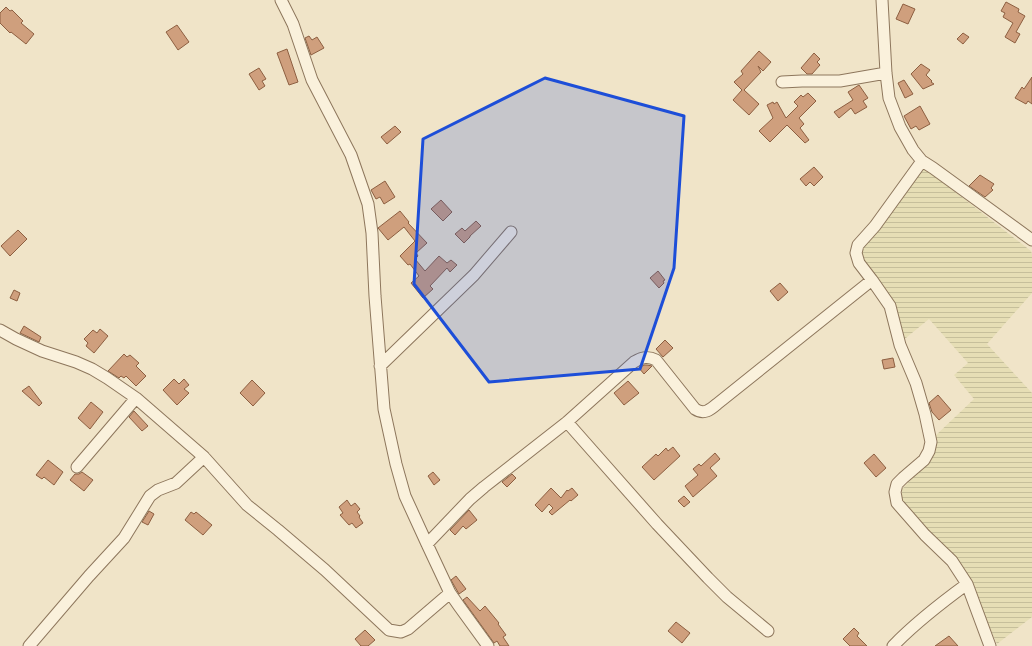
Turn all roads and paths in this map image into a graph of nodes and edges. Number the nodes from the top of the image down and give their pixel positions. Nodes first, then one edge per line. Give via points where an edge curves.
1 (281, 0) edge
2 (882, 0) edge
3 (886, 73) junction
4 (782, 82) dead end
5 (922, 161) junction
6 (511, 232) dead end
7 (1032, 240) edge
8 (872, 280) junction
9 (0, 330) edge
10 (380, 366) junction
11 (136, 398) junction
12 (567, 422) junction
13 (204, 457) junction
14 (77, 467) dead end
15 (427, 544) junction
16 (967, 584) junction
17 (450, 593) junction
18 (768, 630) dead end
19 (29, 646) edge
20 (488, 646) edge
21 (893, 646) edge
22 (990, 646) edge

1 - 10 street via 293,24 312,80 351,155 368,204
2 - 3 street
3 - 4 street via 840,80
3 - 5 street via 889,98 900,127
5 - 7 street
5 - 8 street via 875,226 858,245 856,253 859,263
6 - 10 street via 474,275
8 - 12 street via 711,409 699,412 695,409 656,360 646,357 634,362
8 - 16 street via 890,306 900,345 916,383 931,442 924,460 897,484 897,504 952,562
9 - 11 street via 35,348 92,369
10 - 15 street via 384,409 396,464 405,496
11 - 13 street
11 - 14 street
12 - 15 street via 470,499
12 - 18 street via 703,573 727,597
13 - 17 street via 248,505 325,570 389,630 401,632 408,629
13 - 19 street via 176,483 150,496 124,538
15 - 17 street
16 - 21 street via 936,606
16 - 22 street
17 - 20 street

